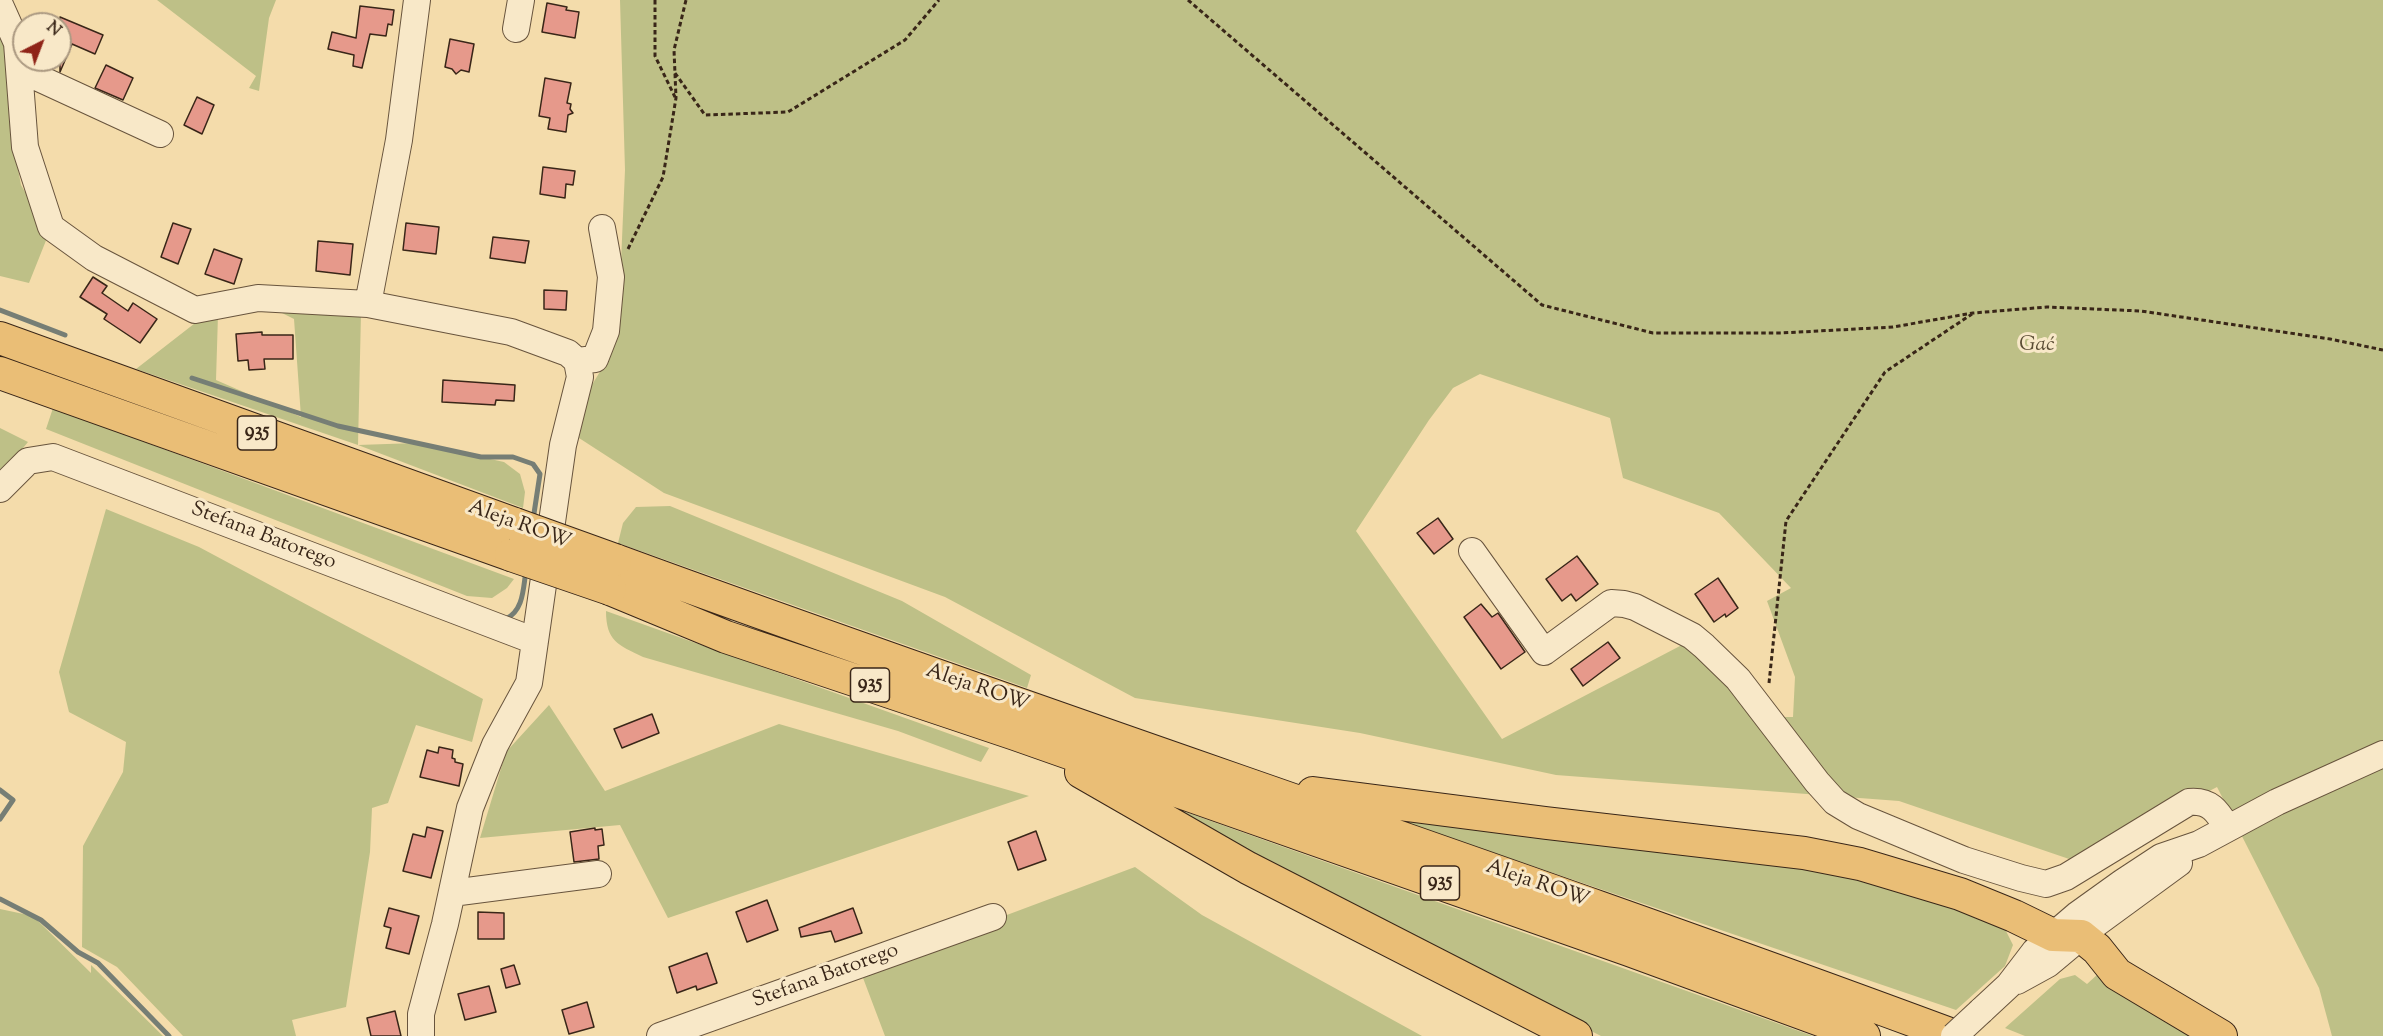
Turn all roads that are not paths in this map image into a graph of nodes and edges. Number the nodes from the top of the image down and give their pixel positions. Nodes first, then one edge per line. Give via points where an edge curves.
1 (417, 0) edge
2 (521, 0) edge
3 (0, 5) edge
4 (516, 29) dead end
5 (12, 32) edge
6 (19, 72) edge
7 (26, 72) edge
8 (160, 134) dead end
9 (602, 228) dead end
10 (368, 304) junction
11 (0, 338) edge
12 (577, 361) junction
13 (0, 373) edge
14 (0, 489) edge
15 (513, 539) junction
16 (1472, 551) dead end
17 (613, 575) junction
18 (535, 641) junction
19 (1015, 734) junction
20 (2383, 754) edge
21 (1255, 786) junction
22 (2227, 827) junction
23 (598, 874) dead end
24 (452, 893) junction
25 (993, 917) dead end
26 (2067, 936) junction
27 (421, 1036) edge
28 (660, 1036) edge
29 (1576, 1036) edge
30 (1864, 1036) edge
31 (1954, 1036) edge
32 (2221, 1036) edge

1 - 10 street via 399,140
2 - 4 street
3 - 5 street
6 - 10 street via 25,147 51,227 94,258 195,310 258,298
7 - 8 street
9 - 12 street via 611,277 606,331 595,359
10 - 12 street via 511,332 568,353
11 - 15 main road, Aleja ROW / 935
12 - 18 street via 579,377 563,445
13 - 15 main road, Aleja ROW / 935
14 - 18 street, Stefana Batorego via 28,460 53,457
15 - 17 main road, Aleja ROW / 935, bridge
16 - 22 street via 1544,652 1611,603 1624,604 1692,636 1738,679 1835,802 1858,816 1964,860 2046,884 2066,878 2189,802 2200,801 2214,807
17 - 19 main road, Aleja ROW / 935 via 726,637
17 - 21 main road, Aleja ROW / 935 via 819,635
18 - 24 street via 529,683 495,745 470,808
19 - 29 main road via 1248,868
19 - 30 main road, Aleja ROW / 935
20 - 22 street
21 - 26 main road via 1804,853 1860,864 1960,894
21 - 31 main road, Aleja ROW / 935
22 - 26 street via 2199,844 2169,872
23 - 24 street
24 - 27 street via 421,1014
25 - 28 street, Stefana Batorego
26 - 31 street, bridge via 2048,964 2009,986
26 - 32 main road via 2097,949 2117,974

